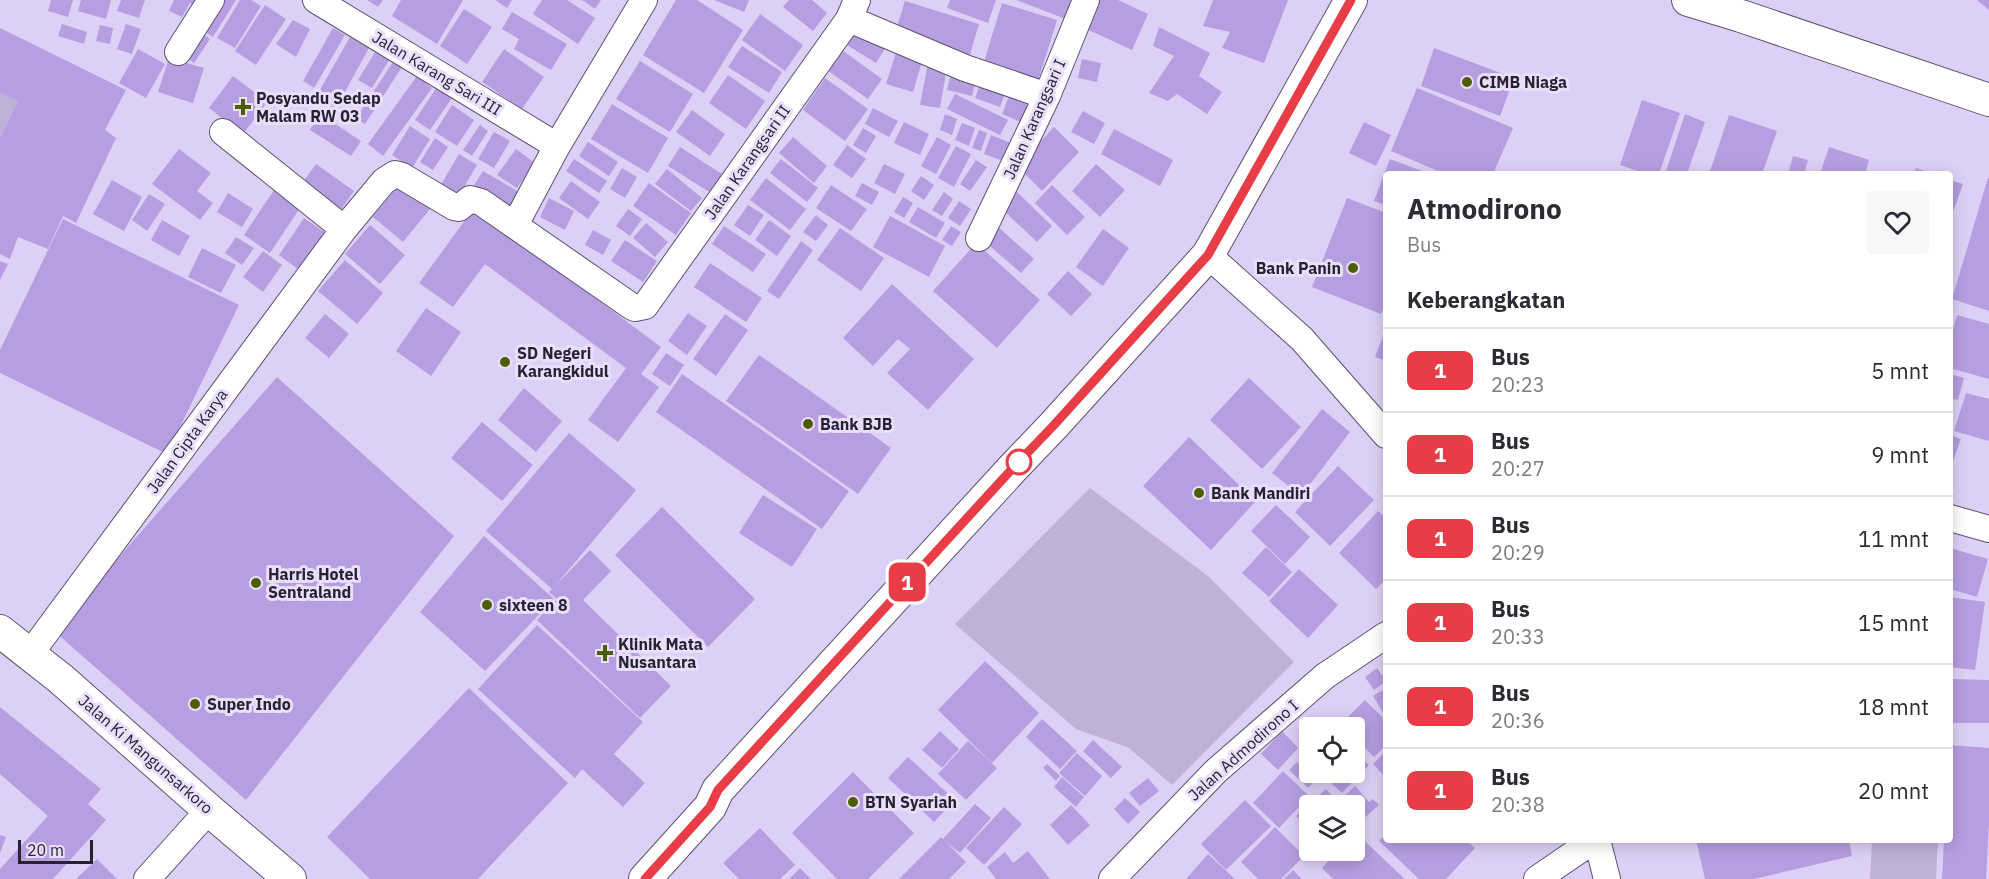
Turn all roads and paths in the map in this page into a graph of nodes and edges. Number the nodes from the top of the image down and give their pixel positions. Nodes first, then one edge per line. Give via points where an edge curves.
1 (211, 0) edge
2 (316, 0) edge
3 (644, 0) edge
4 (1086, 0) edge
5 (1351, 0) edge
6 (1688, 0) edge
7 (853, 10) edge
8 (178, 52) dead end
9 (1047, 96) junction
10 (1989, 100) edge
11 (223, 132) dead end
12 (557, 146) junction
13 (515, 225) junction
14 (344, 229) junction
15 (979, 238) dead end
16 (1211, 251) junction
17 (1383, 432) edge
18 (1953, 519) edge
19 (1989, 529) edge
20 (0, 631) edge
21 (1383, 637) edge
22 (30, 654) junction
23 (718, 790) junction
24 (209, 810) junction
25 (1591, 843) edge
26 (1596, 843) edge
27 (147, 879) edge
28 (290, 879) edge
29 (625, 879) edge
30 (645, 879) edge
31 (1112, 879) edge
32 (1537, 879) edge
33 (1607, 879) edge

1 - 8 street
2 - 12 street, Jalan Karang Sari III
3 - 12 street
4 - 9 street, Jalan Karangsari I
5 - 16 main road
6 - 10 main road
7 - 9 street, Jalan Karangsari II via 965,68
7 - 13 street, Jalan Karangsari II via 645,306 634,308
9 - 15 street, Jalan Karangsari I
11 - 14 street
12 - 13 street
13 - 14 street, Jalan Cipta Karya via 475,199 454,207 395,174 384,181
14 - 22 street, Jalan Cipta Karya
16 - 17 street via 1302,339
16 - 23 main road
18 - 19 street
20 - 22 main road, Jalan Ki Mangunsarkoro
21 - 31 street, Jalan Admodirono I via 1326,676 1216,771
22 - 24 main road, Jalan Ki Mangunsarkoro
23 - 29 main road via 704,792
23 - 30 main road via 710,807
24 - 27 street
24 - 28 main road, Jalan Ki Mangunsarkoro
25 - 32 street
26 - 33 street

